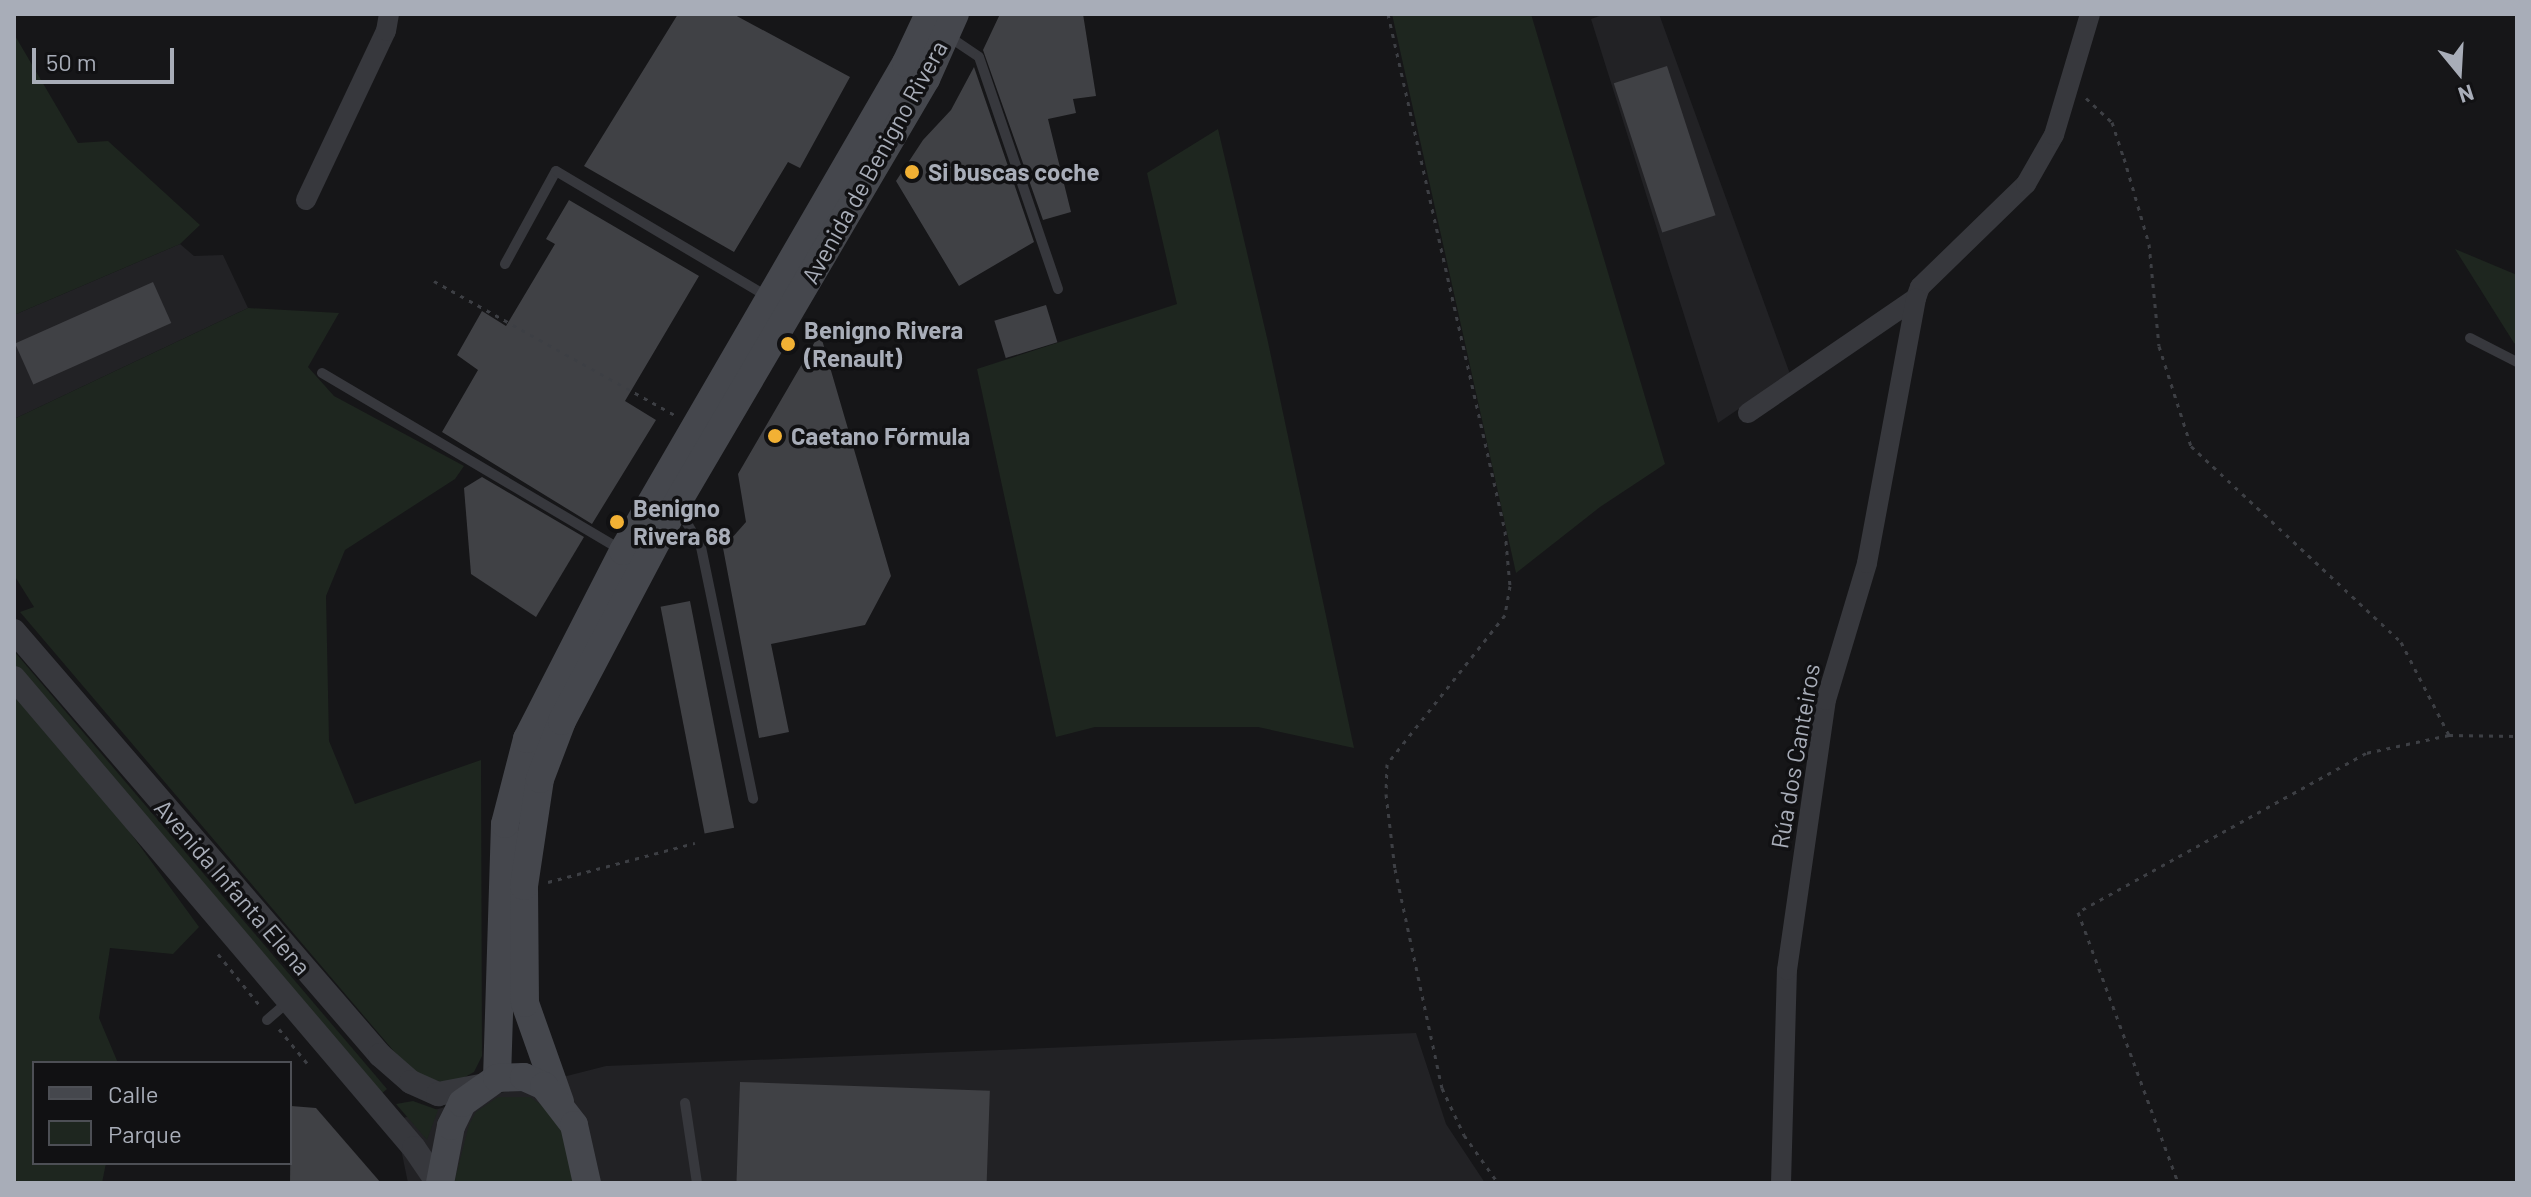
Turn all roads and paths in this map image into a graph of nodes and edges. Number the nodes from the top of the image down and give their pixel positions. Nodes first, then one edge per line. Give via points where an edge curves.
1 (389, 14) edge
2 (1388, 14) edge
3 (2090, 14) edge
4 (943, 21) edge
5 (2072, 85) junction
6 (306, 200) dead end
7 (505, 264) dead end
8 (434, 281) dead end
9 (1058, 289) dead end
10 (770, 298) junction
11 (1916, 298) junction
12 (2470, 338) dead end
13 (2517, 362) edge
14 (322, 373) dead end
15 (1748, 413) dead end
16 (695, 427) junction
17 (676, 505) junction
18 (623, 551) junction
19 (14, 631) edge
20 (14, 678) edge
21 (2449, 735) junction
22 (2517, 736) edge
23 (753, 799) dead end
24 (695, 843) dead end
25 (524, 886) junction
26 (289, 1001) junction
27 (267, 1020) dead end
28 (488, 1082) junction
29 (560, 1102) junction
30 (685, 1103) dead end
31 (439, 1183) edge
32 (587, 1183) edge
33 (697, 1183) edge
34 (1498, 1183) edge
35 (1781, 1183) edge
36 (2178, 1183) edge

1 - 6 street via 386,31
2 - 34 path via 1505,531 1510,586 1505,615 1387,764 1386,794 1395,869 1442,1088 1464,1135
3 - 5 street
4 - 9 lane via 979,57
4 - 10 main road, Avenida de Benigno Rivera via 906,63
4 - 17 main road, Avenida de Benigno Rivera via 926,79
5 - 11 street via 2054,135 2026,184 1920,287
5 - 21 path via 2112,122 2149,244 2159,346 2191,446 2401,642
7 - 10 lane via 556,171
8 - 16 path
10 - 16 main road, Avenida de Benigno Rivera
11 - 15 street
11 - 35 street, Rúa dos Canteiros via 1867,563 1826,700 1787,970
12 - 13 lane
14 - 18 lane
16 - 18 main road, Avenida de Benigno Rivera
17 - 23 lane via 701,547
17 - 25 main road, Avenida de Benigno Rivera via 562,721 540,779
18 - 28 main road, Avenida de Benigno Rivera via 527,739 505,824
19 - 28 street, Avenida Infanta Elena via 380,1055 411,1082 438,1094
20 - 26 street, Avenida Infanta Elena
21 - 22 path
21 - 36 path via 2366,753 2078,912
24 - 25 path
25 - 29 main road, Avenida de Benigno Rivera via 525,1003
26 - 27 lane
26 - 31 street, Avenida Infanta Elena
28 - 29 main road via 524,1077 544,1086
28 - 31 main road via 462,1103 451,1126
29 - 32 main road, Avenida de Benigno Rivera via 574,1125
30 - 33 lane

